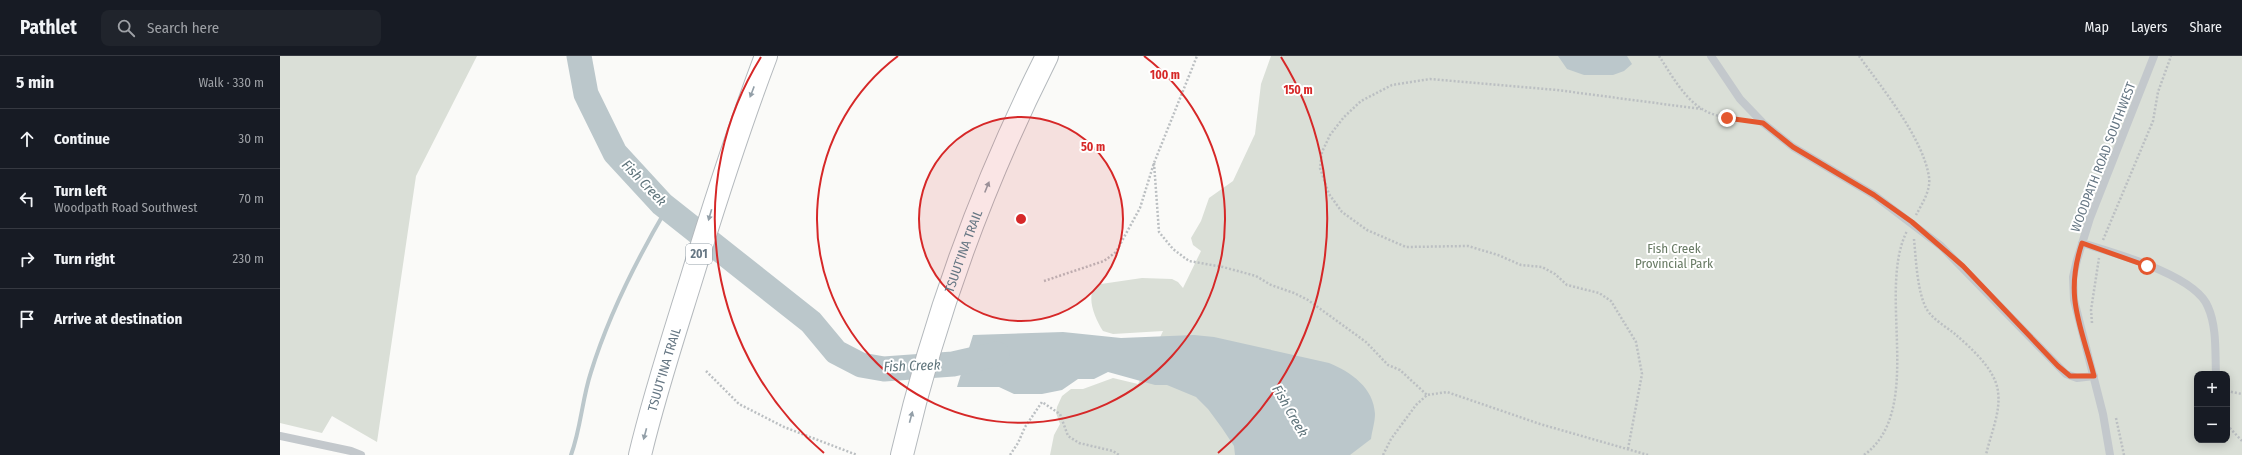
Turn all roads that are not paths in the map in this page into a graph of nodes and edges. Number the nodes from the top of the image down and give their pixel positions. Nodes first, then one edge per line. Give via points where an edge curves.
1 (766, 56) edge
2 (1710, 56) edge
3 (2154, 56) edge
4 (1045, 61) edge
5 (2082, 243) junction
6 (2216, 371) edge
7 (2094, 376) junction
8 (280, 436) edge
9 (361, 455) edge
10 (640, 455) edge
11 (902, 455) edge
12 (2110, 455) edge

1 -> 10 highway, TSUUT'INA TRAIL / 201 via 715,197 666,358
2 - 7 lane via 1740,99 1763,123 1793,147 1874,195 1912,222 1963,266 2066,374 2076,378
3 - 5 lane, WOODPATH ROAD SOUTHWEST
11 -> 4 highway, TSUUT'INA TRAIL via 934,336 973,222 1003,146
5 - 6 lane via 2184,281 2199,293 2208,307 2212,320
5 - 7 lane, WOODPATH ROAD SOUTHWEST via 2073,278 2074,300
7 - 12 lane, WOODPATH ROAD SOUTHWEST
8 - 9 lane

